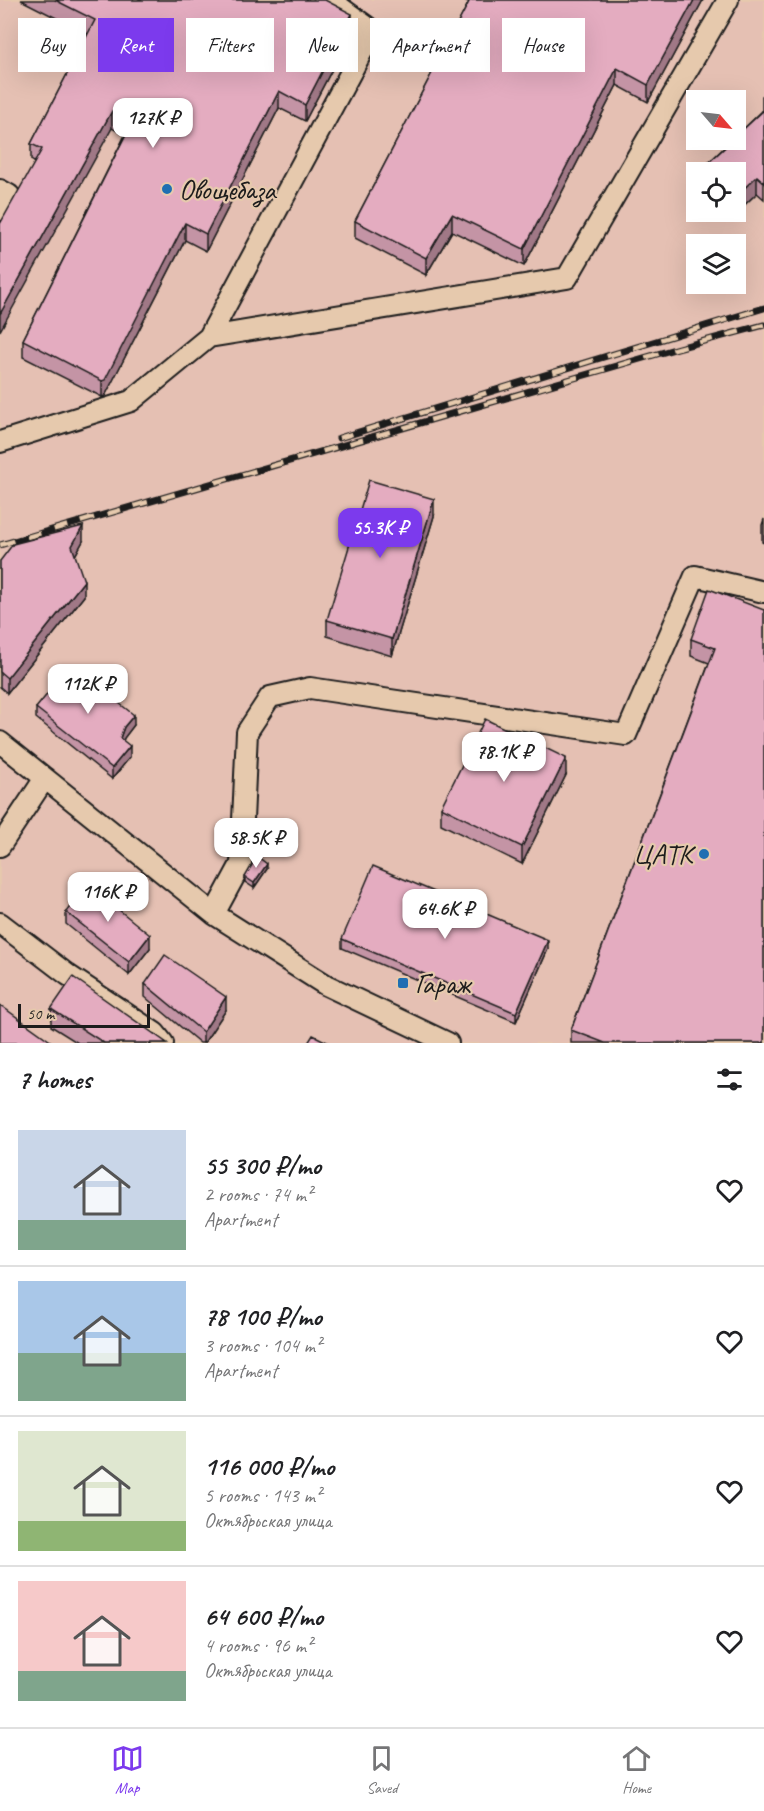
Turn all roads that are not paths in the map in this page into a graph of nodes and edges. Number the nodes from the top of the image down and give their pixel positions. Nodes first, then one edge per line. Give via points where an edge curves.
1 (330, 0) edge
2 (728, 0) edge
3 (0, 190) edge
4 (0, 210) edge
5 (208, 337) junction
6 (0, 442) edge
7 (764, 592) edge
8 (0, 742) edge
9 (45, 778) junction
10 (0, 846) edge
11 (214, 914) junction
12 (0, 923) edge
13 (163, 1043) edge
14 (448, 1043) edge

1 - 5 street via 373,31
2 - 5 street via 567,278
3 - 4 street via 9,195
5 - 6 street via 131,401
7 - 11 street via 695,576 627,735 310,688 270,698 247,732 241,864
8 - 9 street
9 - 10 street
9 - 11 street
11 - 14 street via 326,985
12 - 13 street via 68,975 155,1033

